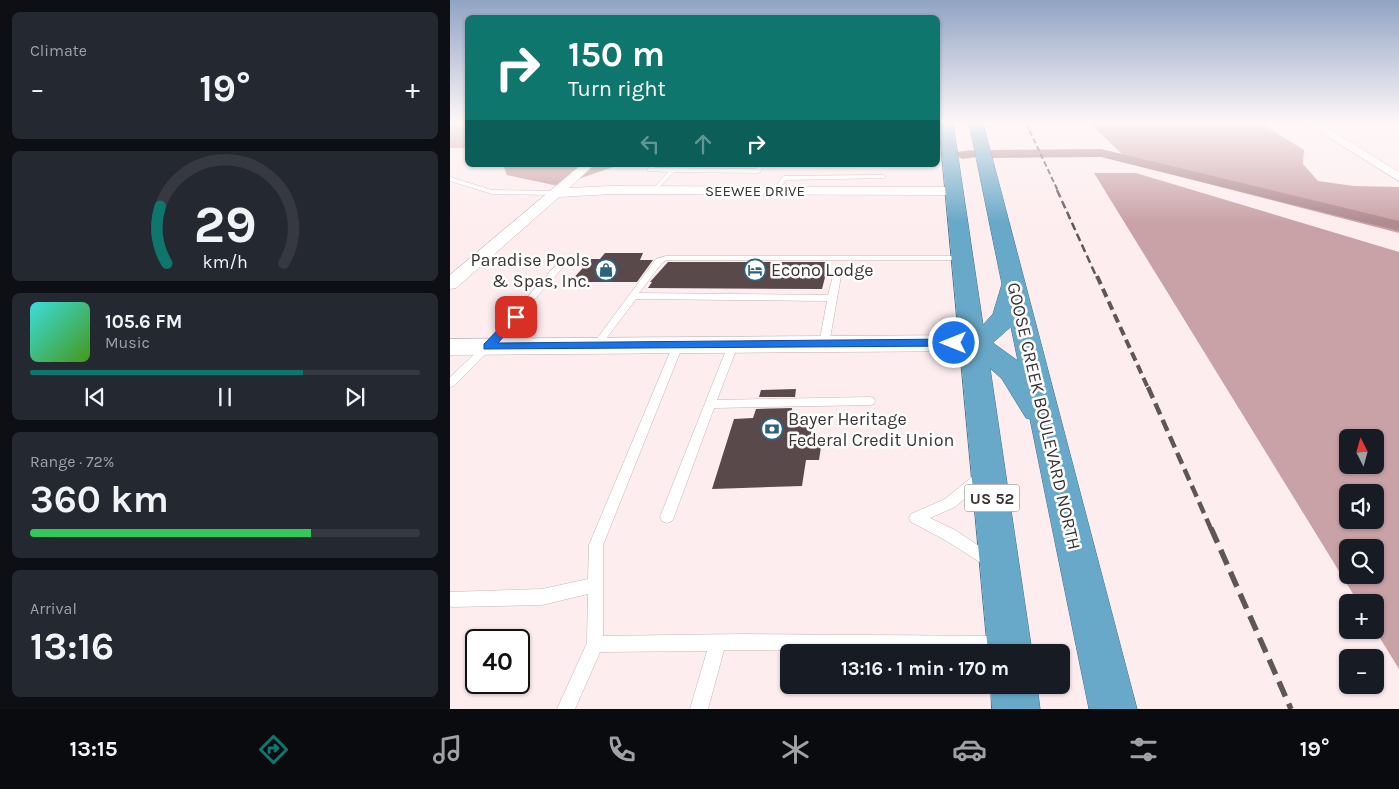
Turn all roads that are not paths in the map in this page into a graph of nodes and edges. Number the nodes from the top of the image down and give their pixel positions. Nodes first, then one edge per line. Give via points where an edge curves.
1 (950, 156) edge
2 (984, 156) edge
3 (1365, 156) edge
4 (586, 167) edge
5 (653, 167) edge
6 (698, 167) edge
7 (760, 167) edge
8 (673, 170) junction
9 (685, 170) junction
10 (883, 177) dead end
11 (1399, 177) edge
12 (450, 179) edge
13 (655, 190) junction
14 (776, 191) junction
15 (955, 191) junction
16 (555, 194) junction
17 (963, 258) junction
18 (562, 264) dead end
19 (837, 276) dead end
20 (1013, 280) junction
21 (450, 284) edge
22 (633, 296) junction
23 (832, 298) junction
24 (973, 343) junction
25 (733, 344) junction
26 (824, 344) junction
27 (678, 345) junction
28 (488, 346) junction
29 (596, 346) junction
30 (450, 347) edge
31 (450, 383) edge
32 (870, 401) dead end
33 (712, 404) junction
34 (1046, 421) junction
35 (988, 470) junction
36 (668, 517) dead end
37 (1000, 569) junction
38 (595, 585) junction
39 (452, 599) dead end
40 (718, 642) junction
41 (595, 644) junction
42 (1009, 644) edge
43 (780, 646) edge
44 (1014, 694) edge
45 (566, 709) edge
46 (699, 709) edge
47 (1016, 709) edge
48 (1112, 709) edge

1 - 15 highway, US 52
2 - 20 highway, GOOSE CREEK BOULEVARD NORTH
3 - 11 street
4 - 16 street
5 - 8 lane via 650,170
6 - 9 lane
7 - 9 lane via 758,170
8 - 9 lane
8 - 13 lane
10 - 14 lane via 784,178
12 - 16 lane via 492,192
13 - 14 street, SEEWEE DRIVE
13 - 16 street, SEEWEE DRIVE
14 - 15 street, SEEWEE DRIVE
15 - 17 highway, US 52
16 - 21 street
17 - 22 lane via 666,258 659,261
17 - 24 highway, US 52
18 - 28 lane
19 - 23 lane
20 - 24 highway via 1005,320
20 - 34 highway, GOOSE CREEK BOULEVARD NORTH
22 - 23 lane
22 - 29 lane
23 - 26 lane
24 - 26 street
24 - 34 highway via 1012,372 1026,397
24 - 35 highway, US 52
25 - 26 street
25 - 27 street
25 - 33 lane
27 - 29 street
27 - 38 lane via 596,545
28 - 29 street
28 - 30 street
28 - 31 lane
32 - 33 lane
33 - 36 lane
34 - 48 highway, GOOSE CREEK BOULEVARD NORTH
35 - 37 highway, US 52
35 - 37 lane via 950,503 916,518 950,535
37 - 42 highway, US 52
38 - 39 lane via 542,597
38 - 41 lane
40 - 41 lane
40 - 43 lane
40 - 46 lane
41 - 45 lane
44 - 47 highway, US 52

